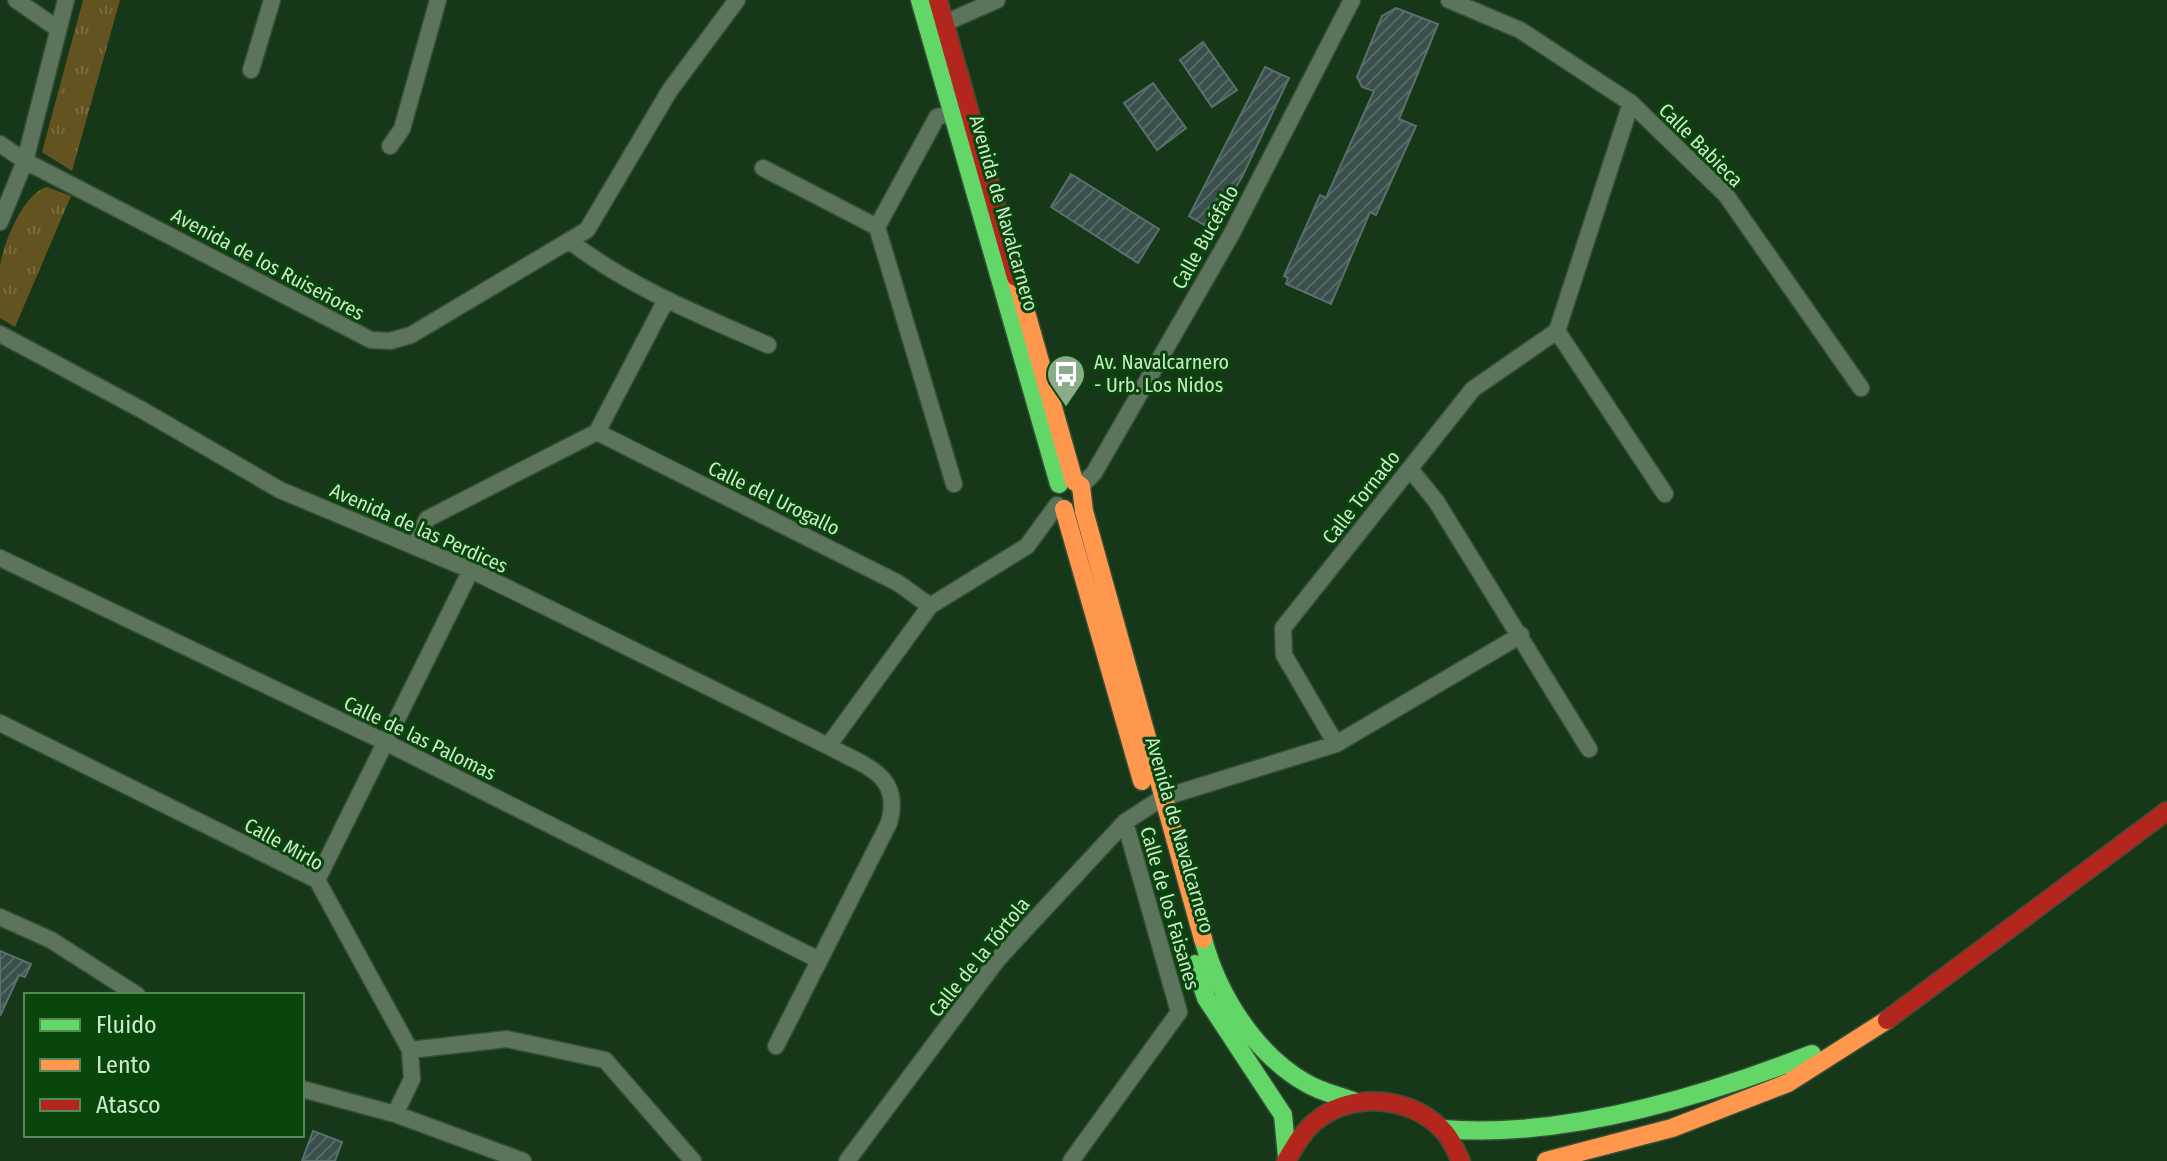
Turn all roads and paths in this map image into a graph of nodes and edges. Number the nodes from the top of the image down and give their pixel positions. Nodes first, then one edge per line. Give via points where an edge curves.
1 (16, 0) edge
2 (66, 0) edge
3 (272, 0) edge
4 (438, 0) edge
5 (737, 0) edge
6 (920, 0) edge
7 (938, 0) edge
8 (997, 0) edge
9 (1352, 0) edge
10 (1449, 0) edge
11 (945, 23) junction
12 (58, 29) junction
13 (251, 70) dead end
14 (1631, 103) junction
15 (961, 111) junction
16 (0, 144) edge
17 (390, 146) dead end
18 (25, 161) junction
19 (763, 168) dead end
20 (0, 222) edge
21 (877, 227) junction
22 (571, 242) junction
23 (666, 300) junction
24 (1557, 331) junction
25 (0, 334) edge
26 (768, 345) dead end
27 (1861, 388) dead end
28 (597, 432) junction
29 (1410, 469) junction
30 (954, 484) dead end
31 (1074, 488) junction
32 (1665, 494) dead end
33 (1060, 507) junction
34 (415, 545) junction
35 (0, 558) edge
36 (471, 570) junction
37 (930, 606) junction
38 (1521, 635) junction
39 (0, 723) edge
40 (385, 742) junction
41 (1336, 744) junction
42 (828, 746) junction
43 (1589, 749) dead end
44 (1156, 801) junction
45 (2167, 811) edge
46 (1125, 822) junction
47 (317, 880) junction
48 (0, 917) edge
49 (819, 960) junction
50 (134, 993) edge
51 (1863, 1034) junction
52 (776, 1046) dead end
53 (410, 1050) junction
54 (304, 1090) edge
55 (1353, 1101) junction
56 (395, 1114) junction
57 (1442, 1129) junction
58 (1286, 1159) edge
59 (523, 1161) edge
60 (693, 1161) edge
61 (847, 1161) edge
62 (1071, 1161) edge
63 (1461, 1161) edge
64 (1546, 1161) edge

1 - 12 street
2 - 12 street
3 - 13 street
4 - 17 street via 402,129
5 - 22 street, Avenida de los Ruiseñores via 670,90 587,230
6 - 15 street, Avenida de Navalcarnero
7 - 11 street, Avenida de Navalcarnero
8 - 11 street
9 - 31 street, Calle Bucéfalo via 1231,235 1094,473
10 - 14 street, Calle Babieca via 1520,30
11 - 15 street, Avenida de Navalcarnero
12 - 18 street
14 - 24 street
14 - 27 street, Calle Babieca via 1726,195
15 - 21 street via 937,117
15 - 31 street, Avenida de Navalcarnero
16 - 18 street, Avenida de los Ruiseñores
18 - 20 street
18 - 22 street, Avenida de los Ruiseñores via 371,340 411,335
19 - 21 street
21 - 30 street
22 - 23 street via 604,267
23 - 26 street
23 - 28 street
24 - 29 street, Calle Tornado via 1473,389
24 - 32 street
25 - 34 street, Avenida de las Perdices via 280,490
28 - 34 street via 427,519
28 - 37 street, Calle del Urogallo via 872,570
29 - 38 street
29 - 41 street, Calle Tornado via 1283,628 1284,655
31 - 33 street via 1074,509
31 - 33 street via 1054,490
31 - 44 street, Avenida de Navalcarnero
33 - 37 street via 1027,546
33 - 44 street, Avenida de Navalcarnero
34 - 36 street, Avenida de las Perdices
35 - 40 street, Calle de las Palomas
36 - 40 street
36 - 42 street, Avenida de las Perdices
37 - 42 street
38 - 41 street
38 - 43 street
39 - 47 street, Calle Mirlo
40 - 47 street
40 - 49 street, Calle de las Palomas
41 - 44 street, Calle de la Tórtola
42 - 49 street, Avenida de las Perdices via 883,777 892,788 893,808
44 - 46 street, Calle de la Tórtola
44 - 55 street, Avenida de Navalcarnero via 1223,994 1260,1043 1302,1082
44 - 58 street, Avenida de Navalcarnero via 1206,998 1283,1115
45 - 51 street
46 - 61 street, Calle de la Tórtola via 998,959
46 - 62 street, Calle de los Faisanes via 1179,1012
47 - 53 street, Calle Mirlo
48 - 50 street via 51,940
49 - 52 street
51 - 57 street via 1771,1071 1674,1099 1536,1128 1481,1134
51 - 64 street via 1788,1083 1672,1128
53 - 56 street via 412,1079
53 - 60 street via 507,1039 605,1060
54 - 56 street
55 - 57 street via 1402,1103
55 - 58 street via 1325,1112 1303,1131
56 - 59 street
57 - 63 street

